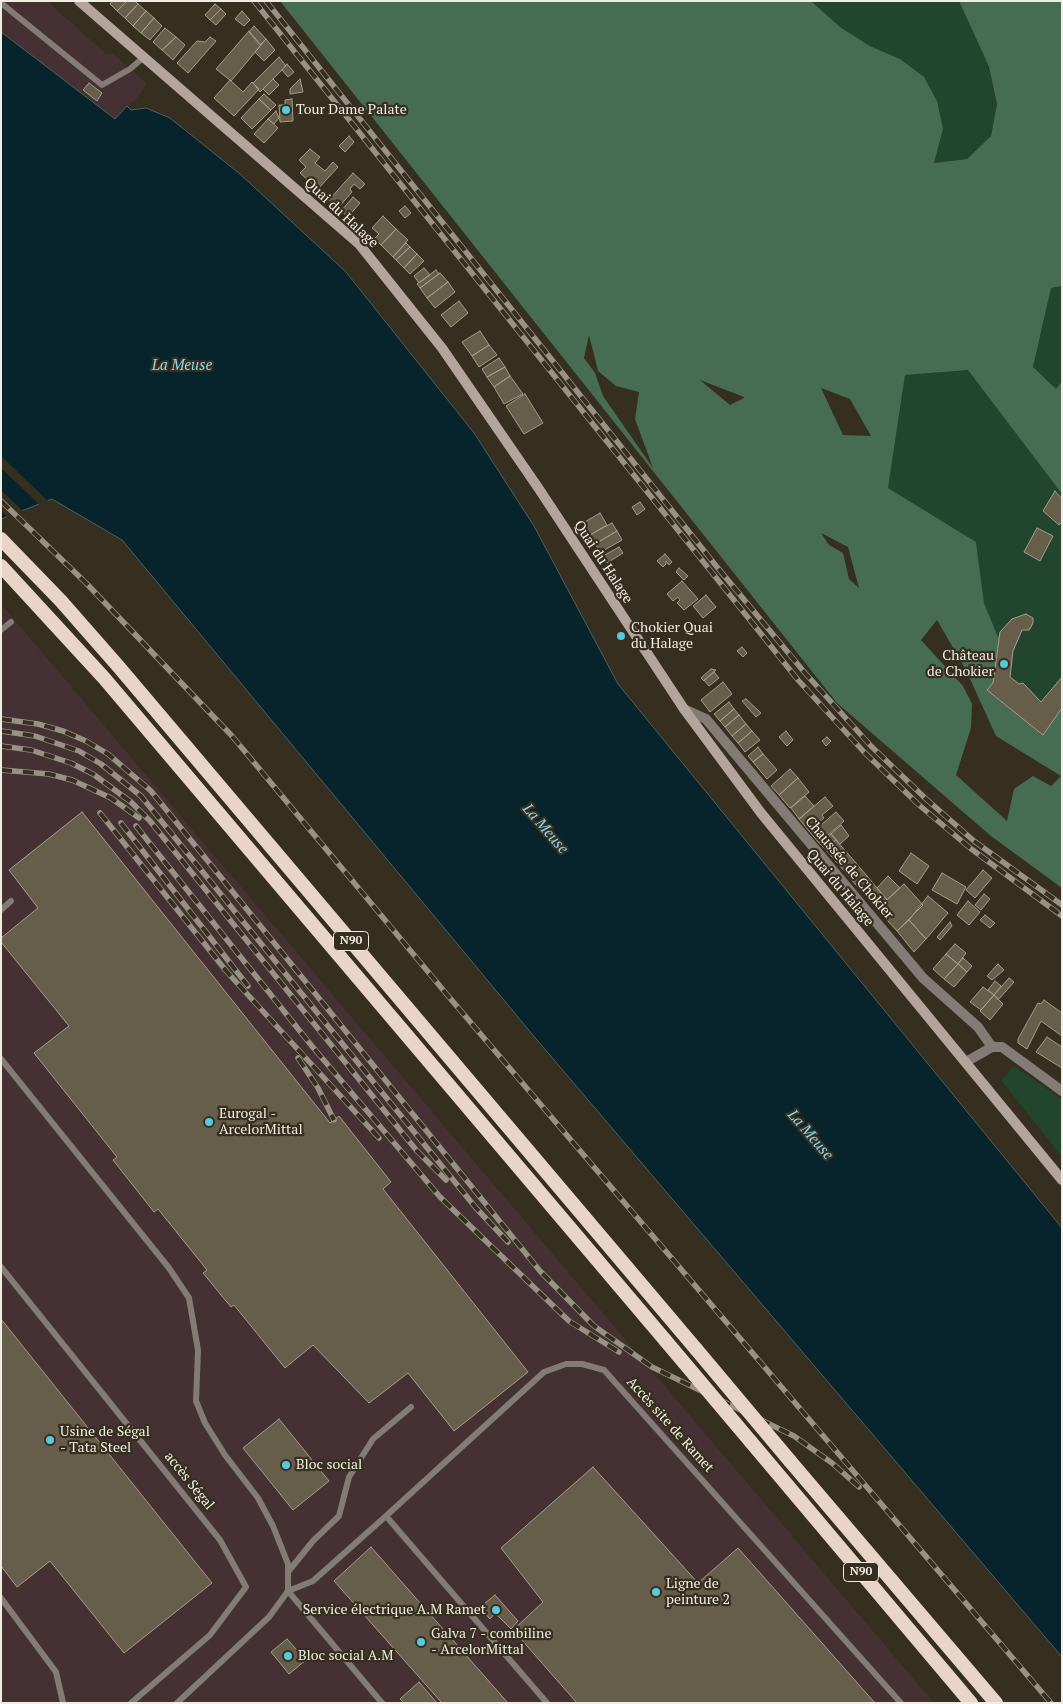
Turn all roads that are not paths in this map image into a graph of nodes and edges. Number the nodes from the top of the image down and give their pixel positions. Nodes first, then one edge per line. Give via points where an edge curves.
1 (79, 1) edge
2 (1, 3) edge
3 (144, 57) junction
4 (1, 539) edge
5 (1, 566) edge
6 (11, 622) dead end
7 (1, 630) edge
8 (684, 709) junction
9 (11, 901) dead end
10 (1, 910) edge
11 (992, 1047) junction
12 (1, 1059) edge
13 (966, 1062) junction
14 (1062, 1091) edge
15 (1062, 1180) edge
16 (1, 1267) edge
17 (411, 1407) dead end
18 (386, 1516) junction
19 (288, 1572) junction
20 (288, 1591) junction
21 (1, 1598) edge
22 (63, 1703) edge
23 (131, 1703) edge
24 (177, 1703) edge
25 (382, 1703) edge
26 (547, 1703) edge
27 (901, 1703) edge
28 (971, 1703) edge
29 (996, 1703) edge

1 - 3 main road, Quai du Halage
2 - 3 lane via 102,85
3 - 8 main road, Quai du Halage via 359,244 442,348
4 - 29 highway, N90, bridge via 118,666
5 - 28 highway, N90, bridge via 104,678
6 - 7 lane
8 - 11 street, Chaussée de Chokier via 706,719 923,978 978,1027
8 - 13 main road, Quai du Halage via 761,813
9 - 10 lane
11 - 13 street
11 - 14 street via 1002,1047
12 - 19 lane via 169,1268 189,1298 198,1350 196,1401 205,1423 274,1526
13 - 15 main road, Quai du Halage
16 - 23 lane, accès Ségal via 220,1540 246,1587 210,1635
17 - 19 lane via 373,1439 349,1477 339,1516
18 - 20 lane, Accès site de Ramet via 313,1581
18 - 26 lane
18 - 27 lane, Accès site de Ramet via 544,1372 566,1364 604,1370
19 - 20 lane
20 - 24 lane via 269,1617
20 - 25 lane
21 - 22 lane via 56,1672

